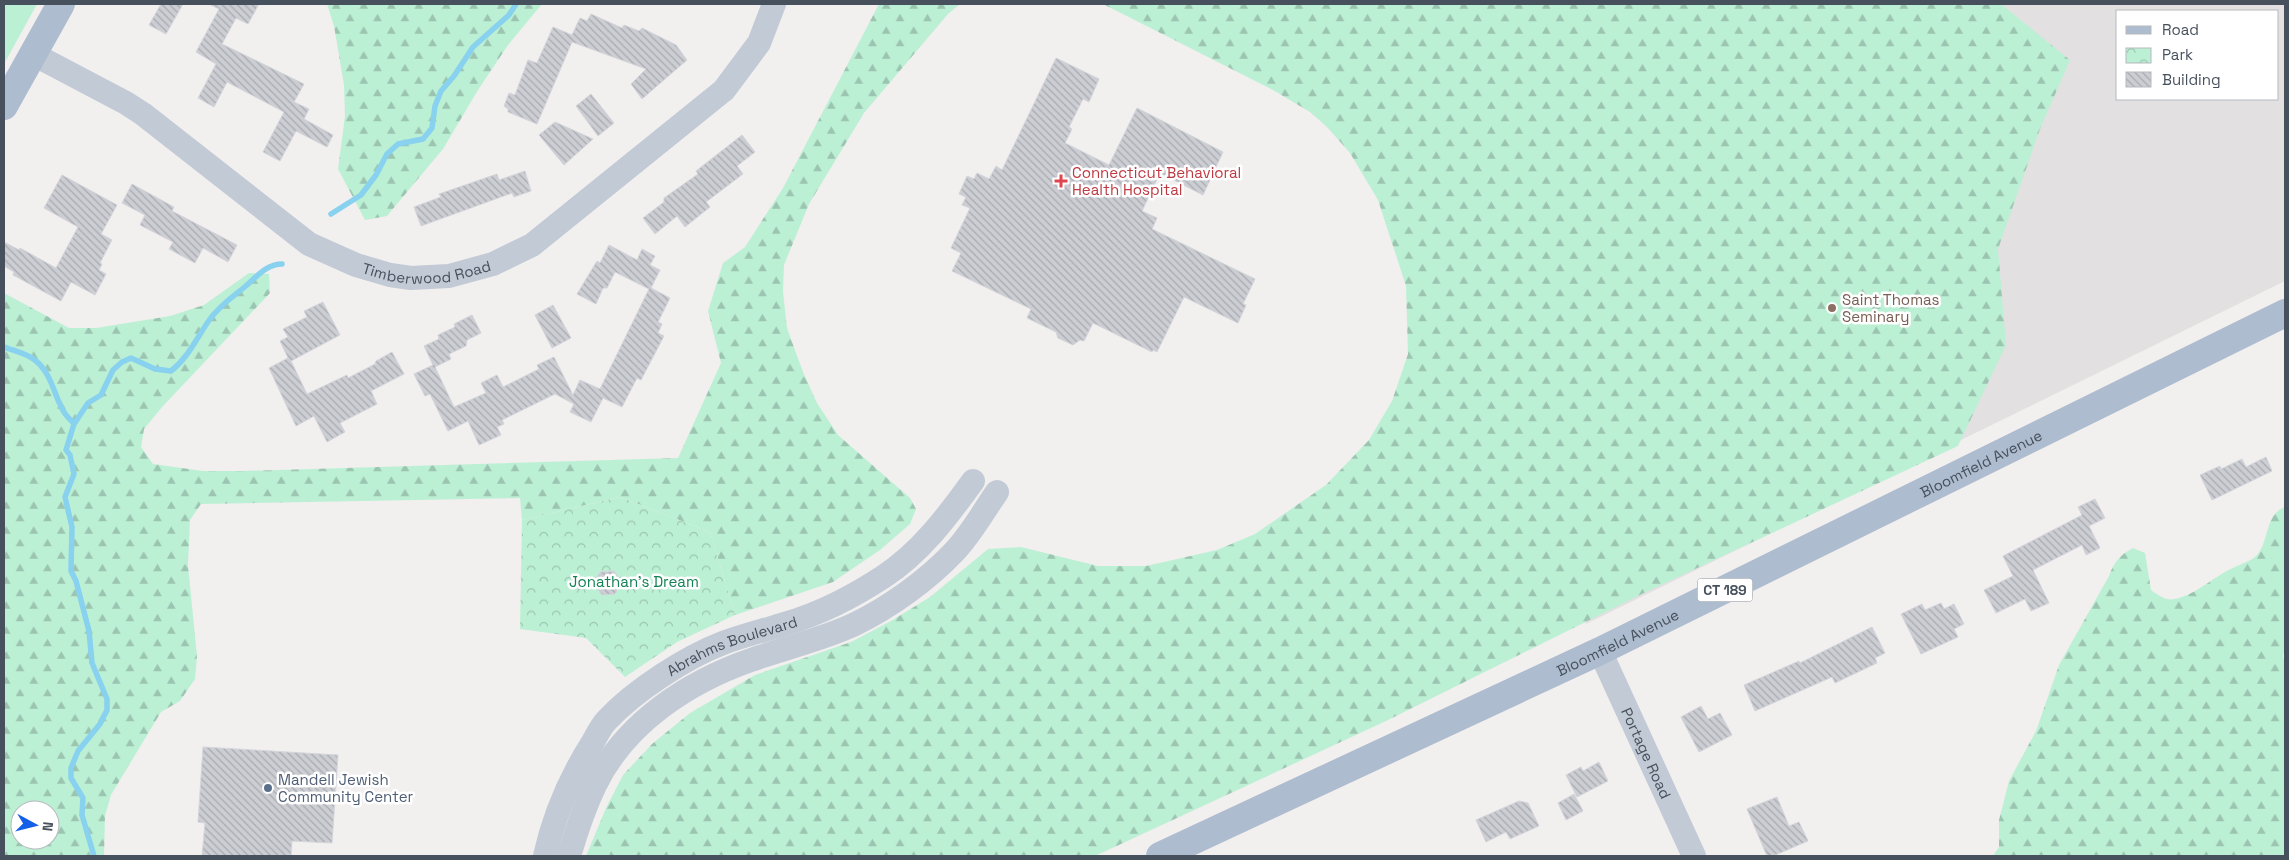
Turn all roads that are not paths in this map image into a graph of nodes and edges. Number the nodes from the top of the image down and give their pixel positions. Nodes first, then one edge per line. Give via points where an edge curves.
1 (60, 4) edge
2 (774, 4) edge
3 (33, 54) junction
4 (4, 106) edge
5 (2285, 313) edge
6 (973, 481) dead end
7 (997, 492) dead end
8 (1600, 651) junction
9 (545, 856) edge
10 (569, 856) edge
11 (1160, 856) edge
12 (1694, 856) edge

1 - 3 main road
2 - 3 street, Timberwood Road via 759,44 724,90 532,245 486,266 429,278 390,275 356,265 309,244 144,114
3 - 4 main road
5 - 8 main road, Bloomfield Avenue / CT 189
6 - 9 street, Abrahms Boulevard via 945,520 913,554 884,577 813,614 722,643 698,654 626,702 606,721 570,783 553,822
7 - 10 street, Abrahms Boulevard via 954,552 887,605 854,624 717,672 662,707 626,740 605,767 582,815
8 - 11 main road, Bloomfield Avenue / CT 189
8 - 12 street, Portage Road

